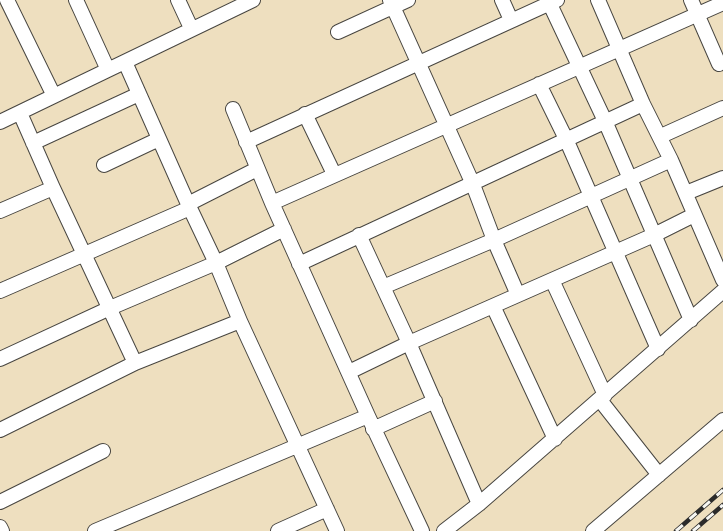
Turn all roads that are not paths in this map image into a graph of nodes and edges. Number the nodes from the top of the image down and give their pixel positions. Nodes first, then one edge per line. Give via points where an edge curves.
1 (7, 0) edge
2 (76, 0) edge
3 (178, 0) edge
4 (253, 0) edge
5 (408, 0) edge
6 (502, 0) edge
7 (598, 0) edge
8 (691, 0) edge
9 (552, 1) edge
10 (723, 3) edge
11 (391, 4) edge
12 (697, 14) junction
13 (511, 20) junction
14 (191, 28) junction
15 (338, 32) dead end
16 (620, 48) junction
17 (125, 62) junction
18 (417, 63) junction
19 (719, 64) dead end
20 (578, 67) junction
21 (108, 70) junction
22 (539, 84) junction
23 (139, 94) junction
24 (54, 96) junction
25 (643, 104) junction
26 (723, 108) edge
27 (233, 109) dead end
28 (20, 113) junction
29 (305, 114) junction
30 (605, 121) junction
31 (0, 122) edge
32 (447, 125) junction
33 (661, 136) junction
34 (159, 139) junction
35 (566, 139) junction
36 (246, 142) junction
37 (33, 143) junction
38 (671, 160) junction
39 (104, 165) dead end
40 (257, 169) junction
41 (334, 174) junction
42 (630, 178) junction
43 (723, 178) edge
44 (472, 182) junction
45 (53, 188) junction
46 (686, 193) junction
47 (590, 196) junction
48 (272, 203) junction
49 (189, 206) junction
50 (0, 211) edge
51 (694, 215) junction
52 (284, 229) junction
53 (359, 235) junction
54 (654, 235) junction
55 (494, 240) junction
56 (614, 252) junction
57 (85, 255) junction
58 (216, 262) junction
59 (299, 264) junction
60 (552, 280) junction
61 (723, 280) edge
62 (383, 287) junction
63 (0, 290) edge
64 (723, 291) edge
65 (518, 295) junction
66 (493, 306) junction
67 (110, 308) junction
68 (691, 320) junction
69 (240, 321) junction
70 (409, 343) junction
71 (658, 350) junction
72 (0, 359) edge
73 (135, 363) junction
74 (349, 372) junction
75 (603, 397) junction
76 (435, 401) junction
77 (723, 420) edge
78 (370, 423) junction
79 (0, 430) edge
80 (555, 439) junction
81 (298, 447) junction
82 (103, 451) dead end
83 (659, 475) junction
84 (0, 502) edge
85 (479, 504) junction
86 (327, 509) junction
87 (0, 527) edge
88 (2, 531) edge
89 (95, 531) edge
90 (278, 531) edge
91 (337, 531) edge
92 (422, 531) edge
93 (444, 531) edge
94 (593, 531) edge

1 - 24 street
2 - 21 street
3 - 14 street
4 - 14 street
5 - 11 street
6 - 13 street
7 - 16 street
8 - 12 street
9 - 13 street
9 - 20 street
10 - 12 street
11 - 15 street
11 - 18 street
12 - 16 street
12 - 19 street
13 - 18 street
14 - 17 street
16 - 20 street
16 - 25 street
17 - 21 street
17 - 23 street
18 - 29 street
18 - 32 street
20 - 22 street
20 - 30 street
21 - 24 street
22 - 32 street
22 - 35 street
23 - 34 street
23 - 37 street
24 - 28 street
25 - 30 street
25 - 33 street
26 - 33 street
27 - 36 street
28 - 31 street
28 - 37 street
29 - 36 street
29 - 41 street
30 - 35 street
30 - 42 street
32 - 41 street
32 - 44 street
33 - 38 street
34 - 39 street
34 - 49 street
35 - 44 street
35 - 47 street
36 - 40 street
37 - 45 street
38 - 42 street
38 - 46 street
40 - 48 street
40 - 49 street
41 - 48 street
42 - 47 street
42 - 54 street
43 - 46 street
44 - 53 street
44 - 55 street
45 - 50 street
45 - 57 street
46 - 51 street
47 - 55 street
47 - 56 street
48 - 52 street
49 - 57 street
49 - 58 street
51 - 54 street
51 - 61 street
52 - 58 street
52 - 59 street
53 - 59 street
53 - 62 street
54 - 56 street
54 - 68 street
55 - 62 street
55 - 65 street
56 - 60 street
56 - 71 street
57 - 63 street
57 - 67 street
58 - 67 street
58 - 69 street
59 - 74 street
60 - 65 street
60 - 75 street
62 - 70 street
64 - 68 street
65 - 66 street
66 - 70 street
66 - 80 street
67 - 72 street
67 - 73 street
68 - 71 street
69 - 73 street
69 - 81 street
70 - 74 street
70 - 76 street
71 - 75 street
73 - 79 street
74 - 78 street
75 - 80 street
75 - 83 street
76 - 78 street
76 - 85 street
77 - 83 street
78 - 81 street
78 - 92 street
80 - 85 street
81 - 86 street
81 - 89 street
82 - 84 street
83 - 94 street
85 - 93 street
86 - 90 street
86 - 91 street
87 - 88 street

